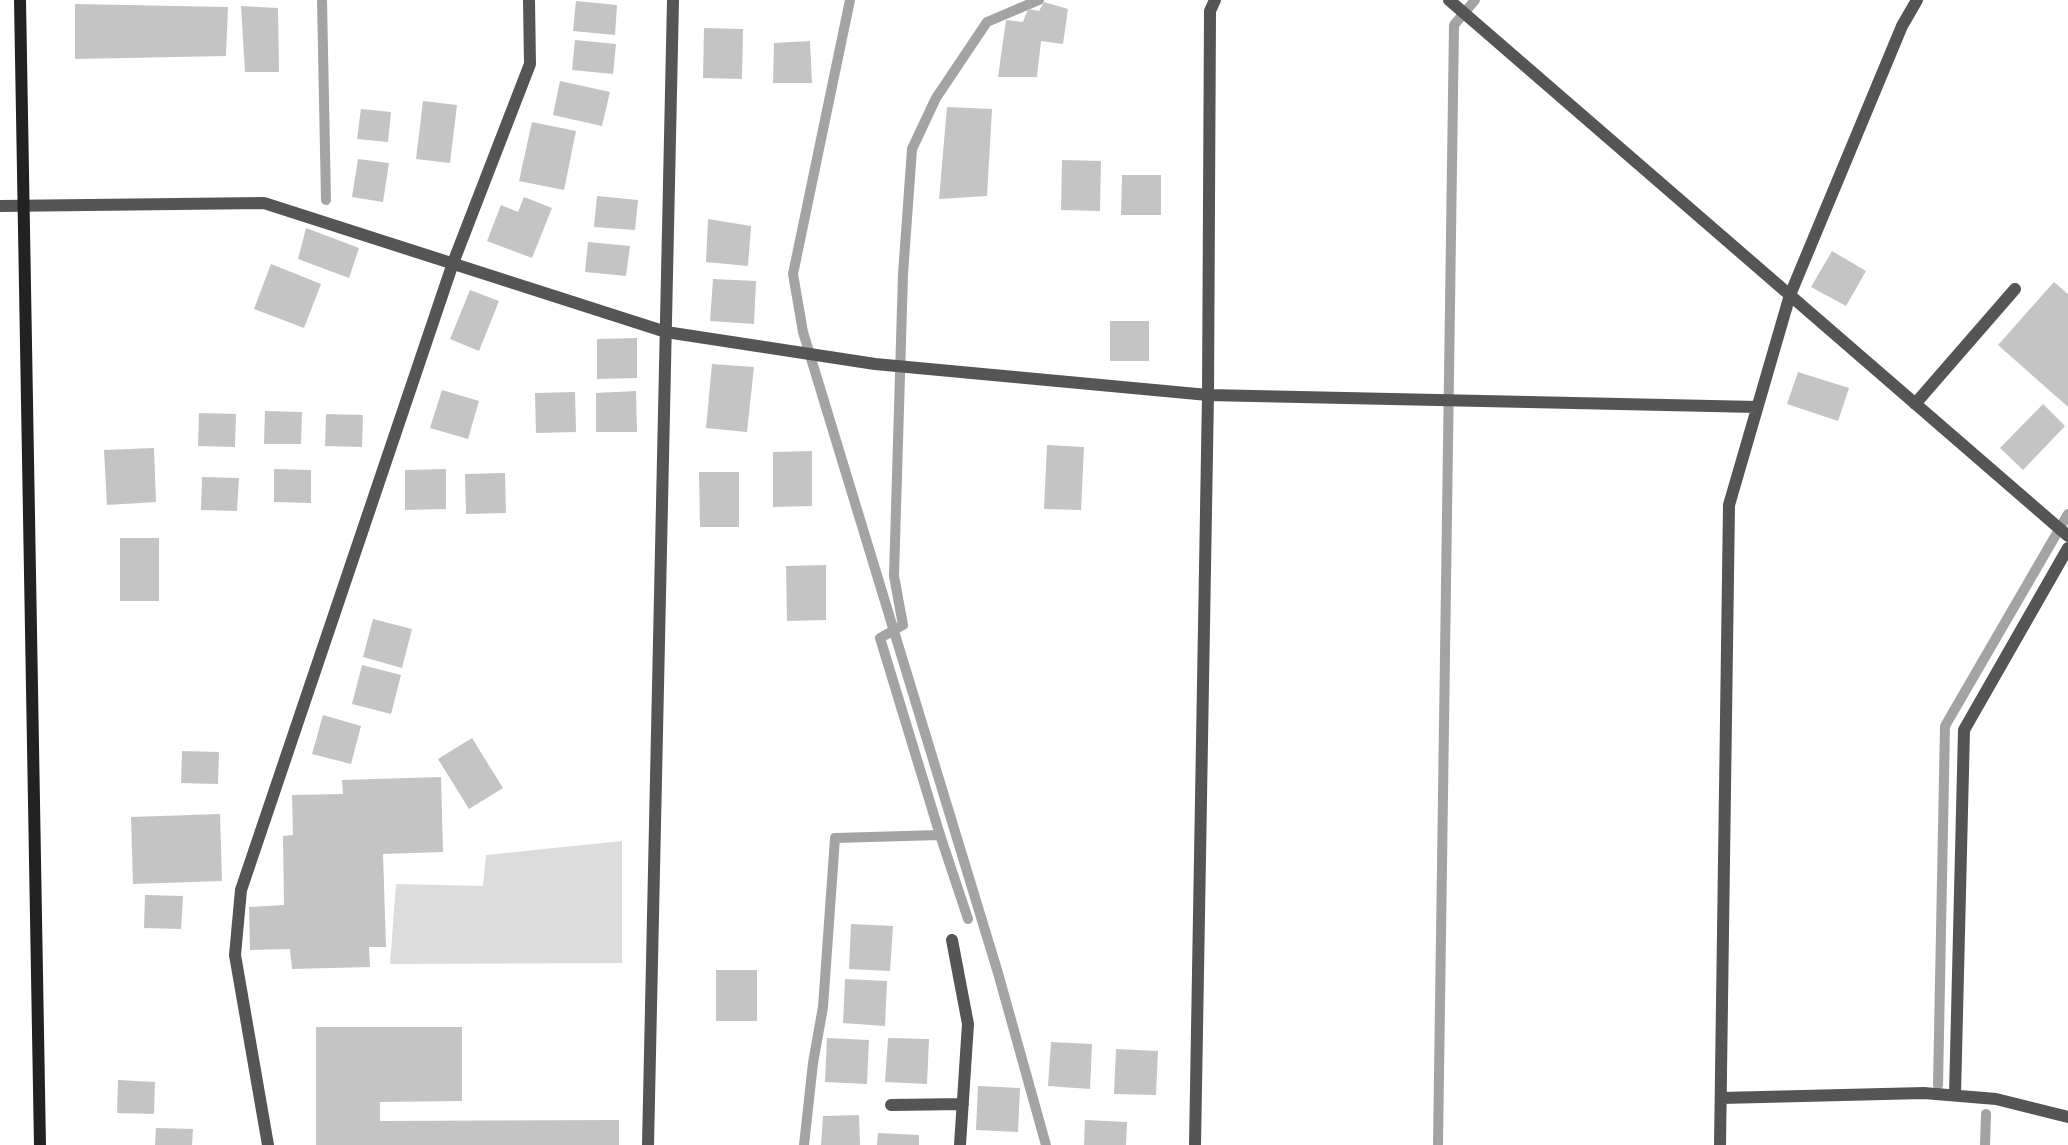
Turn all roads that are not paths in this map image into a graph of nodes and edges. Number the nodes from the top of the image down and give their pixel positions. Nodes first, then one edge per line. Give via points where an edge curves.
1 (20, 0) edge
2 (529, 0) edge
3 (673, 0) edge
4 (1215, 0) edge
5 (1449, 0) edge
6 (1917, 0) edge
7 (22, 205) junction
8 (0, 206) edge
9 (453, 263) junction
10 (2015, 289) dead end
11 (1790, 295) junction
12 (666, 332) junction
13 (1208, 395) junction
14 (1915, 404) junction
15 (1757, 407) junction
16 (2068, 536) edge
17 (2068, 548) edge
18 (952, 940) dead end
19 (1955, 1095) junction
20 (1721, 1098) junction
21 (963, 1104) junction
22 (891, 1105) dead end
23 (2068, 1117) edge
24 (40, 1145) edge
25 (268, 1145) edge
26 (648, 1145) edge
27 (960, 1145) edge
28 (1195, 1145) edge
29 (1720, 1145) edge

1 - 7 street
2 - 9 street via 530,64
3 - 12 street
4 - 13 street via 1210,11
5 - 11 street
6 - 11 street via 1902,26
7 - 8 street
7 - 9 street via 264,203
7 - 24 street
9 - 12 street
9 - 25 street via 241,890 235,955
10 - 14 street
11 - 14 street
11 - 15 street
12 - 13 street via 875,364
12 - 26 street
13 - 15 street
13 - 28 street
14 - 16 street
15 - 20 street via 1729,505
17 - 19 street via 1964,730
18 - 21 street via 968,1024
19 - 20 street via 1924,1092
19 - 23 street via 1996,1099
20 - 29 street
21 - 22 street
21 - 27 street

